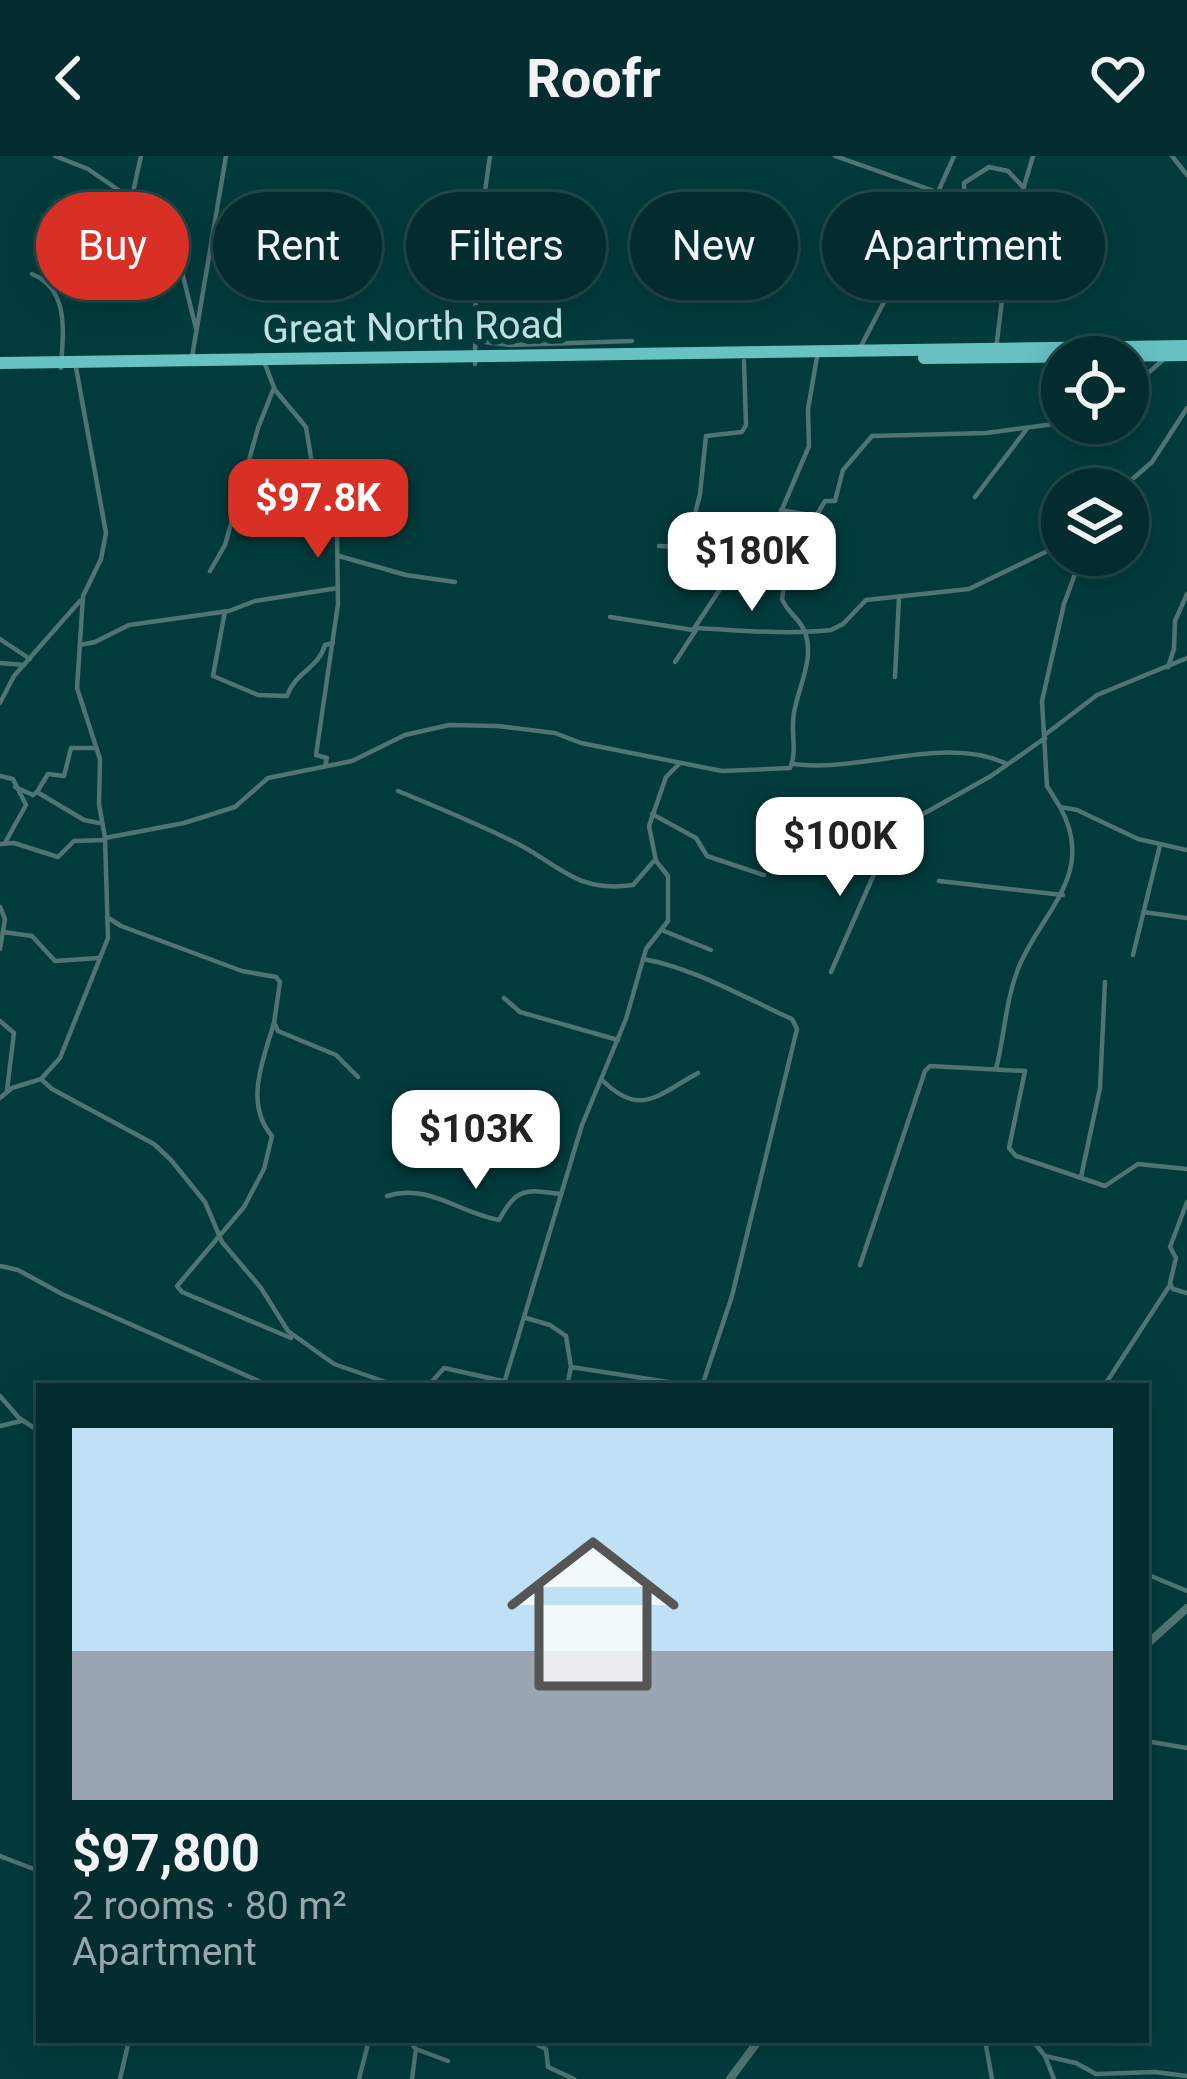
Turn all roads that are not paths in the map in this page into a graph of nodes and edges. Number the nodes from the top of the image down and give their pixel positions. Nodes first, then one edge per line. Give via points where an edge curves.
1 (55, 156) edge
2 (141, 156) edge
3 (226, 156) edge
4 (490, 156) edge
5 (835, 156) edge
6 (954, 156) edge
7 (1023, 156) edge
8 (1172, 156) edge
9 (1033, 157) edge
10 (85, 158) edge
11 (85, 167) junction
12 (1187, 175) edge
13 (1023, 187) junction
14 (119, 192) edge
15 (133, 192) edge
16 (938, 192) joint
17 (965, 192) edge
18 (1022, 192) edge
19 (32, 274) dead end
20 (189, 300) edge
21 (884, 300) edge
22 (1002, 300) edge
23 (196, 328) junction
24 (476, 341) junction
25 (632, 341) dead end
26 (1187, 346) edge
27 (996, 349) junction
28 (858, 351) junction
29 (1168, 355) junction
30 (1187, 355) edge
31 (817, 356) junction
32 (475, 360) junction
33 (744, 361) junction
34 (192, 363) junction
35 (263, 363) junction
36 (68, 365) junction
37 (0, 366) edge
38 (1149, 373) edge
39 (274, 388) junction
40 (1187, 408) edge
41 (1041, 426) edge
42 (1030, 427) junction
43 (1145, 468) edge
44 (975, 497) dead end
45 (781, 510) junction
46 (659, 547) dead end
47 (682, 549) junction
48 (752, 551) junction
49 (1041, 554) edge
50 (339, 556) junction
51 (787, 556) junction
52 (210, 571) dead end
53 (1074, 576) edge
54 (455, 582) dead end
55 (338, 588) junction
56 (1187, 594) edge
57 (83, 596) junction
58 (899, 597) junction
59 (225, 611) junction
60 (610, 617) dead end
61 (696, 629) junction
62 (806, 631) junction
63 (0, 639) edge
64 (333, 644) junction
65 (80, 645) junction
66 (30, 658) junction
67 (1187, 658) edge
68 (675, 662) dead end
69 (0, 663) edge
70 (23, 665) junction
71 (1168, 667) junction
72 (895, 677) dead end
73 (0, 704) edge
74 (1046, 736) junction
75 (97, 748) junction
76 (1005, 763) junction
77 (679, 764) junction
78 (793, 764) junction
79 (325, 766) junction
80 (0, 776) edge
81 (14, 787) junction
82 (398, 791) dead end
83 (38, 792) junction
84 (1060, 808) junction
85 (652, 814) junction
86 (101, 823) junction
87 (105, 839) junction
88 (1146, 841) junction
89 (2, 843) edge
90 (1160, 844) junction
91 (1187, 850) edge
92 (1156, 854) junction
93 (655, 859) junction
94 (764, 875) dead end
95 (939, 881) dead end
96 (1064, 895) junction
97 (0, 907) edge
98 (1143, 912) junction
99 (107, 917) junction
100 (1187, 918) edge
101 (664, 931) junction
102 (3, 932) junction
103 (0, 949) edge
104 (711, 950) dead end
105 (1132, 956) dead end
106 (102, 958) junction
107 (643, 958) junction
108 (831, 972) dead end
109 (1105, 982) dead end
110 (503, 998) dead end
111 (0, 1022) edge
112 (274, 1023) junction
113 (617, 1040) junction
114 (996, 1069) junction
115 (698, 1073) dead end
116 (358, 1077) dead end
117 (41, 1079) junction
118 (601, 1079) junction
119 (7, 1090) junction
120 (0, 1097) edge
121 (1187, 1169) edge
122 (1081, 1177) junction
123 (560, 1195) junction
124 (387, 1196) dead end
125 (1187, 1202) edge
126 (221, 1234) junction
127 (860, 1265) dead end
128 (0, 1266) edge
129 (1170, 1286) junction
130 (1187, 1293) edge
131 (524, 1318) junction
132 (297, 1339) junction
133 (572, 1367) junction
134 (505, 1380) junction
135 (263, 1383) edge
136 (388, 1383) edge
137 (431, 1383) edge
138 (515, 1383) edge
139 (568, 1383) edge
140 (678, 1383) edge
141 (699, 1383) edge
142 (1106, 1383) edge
143 (0, 1396) edge
144 (21, 1420) junction
145 (0, 1426) edge
146 (36, 1429) edge
147 (1149, 1575) edge
148 (1187, 1592) edge
149 (1187, 1608) edge
150 (1149, 1642) edge
151 (1149, 1742) edge
152 (1187, 1748) edge
153 (0, 1856) edge
154 (36, 1870) edge
155 (128, 2043) edge
156 (368, 2043) edge
157 (412, 2043) edge
158 (534, 2043) edge
159 (757, 2043) edge
160 (986, 2043) edge
161 (1034, 2043) edge
162 (416, 2048) junction
163 (1045, 2056) junction
164 (448, 2061) dead end
165 (1187, 2076) edge
166 (120, 2079) edge
167 (359, 2079) edge
168 (412, 2079) edge
169 (574, 2079) edge
170 (730, 2079) edge
171 (992, 2079) edge
172 (1054, 2079) edge

1 - 11 street
2 - 15 street
3 - 23 street
4 - 24 street via 476,254
5 - 16 street
6 - 16 street
7 - 9 street
8 - 12 street
9 - 13 street
10 - 11 street
11 - 14 street
13 - 17 street via 1008,171 989,167 964,183
13 - 18 street
19 - 36 street via 56,292
20 - 23 street
21 - 28 street
22 - 27 street
23 - 34 street
24 - 25 street
24 - 32 street
26 - 27 highway, Great North Road
27 - 28 highway, Great North Road
28 - 31 highway, Great North Road
29 - 30 highway, Great North Road
29 - 31 highway, Great North Road
29 - 38 street
31 - 32 highway, Great North Road
31 - 33 highway, Great North Road
31 - 45 street via 809,446
32 - 33 highway, Great North Road
32 - 35 highway, Great North Road
33 - 47 street via 746,425 706,436 700,494
34 - 35 highway, Great North Road
34 - 36 highway, Great North Road
35 - 39 street
36 - 37 highway, Great North Road
36 - 57 street via 92,439 106,532
39 - 50 street via 307,431
39 - 52 street
40 - 43 street
41 - 42 street
42 - 44 street
42 - 45 street via 872,436 843,470 835,502 825,501 816,516
45 - 51 street
46 - 47 street
47 - 48 street
48 - 51 street
48 - 61 street
49 - 58 street via 969,589
50 - 54 street
50 - 55 street
51 - 62 street via 782,599
53 - 74 street via 1044,686
55 - 59 street
55 - 64 street
56 - 71 street
57 - 65 street
57 - 66 street
58 - 62 street via 866,600 836,628
58 - 72 street
59 - 64 street via 213,676 258,695 287,696 293,679
59 - 65 street via 129,625
60 - 61 street
61 - 62 street
61 - 68 street
62 - 78 street
63 - 66 street
64 - 79 street via 316,755 327,758
65 - 75 street via 78,694
66 - 70 street
67 - 71 street
69 - 70 street
70 - 73 street
71 - 74 street via 1096,695
74 - 76 street
74 - 84 street via 1047,786
75 - 83 street via 71,748 64,776 48,774
75 - 86 street
76 - 78 street via 940,753 862,765
76 - 108 street via 914,818 889,843
77 - 78 street via 730,772
77 - 79 street via 555,733 449,725
77 - 85 street
79 - 87 street via 268,778 235,807
80 - 81 street
81 - 83 street
81 - 89 street via 26,805
82 - 93 street via 591,884 633,885
83 - 86 street
84 - 88 street
84 - 96 street via 1071,850
85 - 93 street
85 - 94 street via 696,838 707,856
86 - 87 street
87 - 89 street via 74,841 58,857
87 - 99 street
88 - 90 street
88 - 92 street
90 - 91 street
90 - 92 street
92 - 98 street
93 - 101 street via 668,876
95 - 96 street
96 - 114 street via 1019,965
97 - 102 street
98 - 100 street
98 - 105 street
99 - 106 street
99 - 112 street via 276,977
101 - 104 street
101 - 107 street
102 - 103 street
102 - 106 street via 32,936 55,961
106 - 117 street via 60,1058
107 - 113 street
107 - 141 street via 723,987 792,1019 797,1029 739,1269
109 - 122 street via 1100,1088
110 - 113 street via 520,1012
111 - 119 street via 14,1033
112 - 116 street via 282,1034 341,1058
112 - 126 street via 255,1091 272,1136 269,1153 244,1207
113 - 118 street
114 - 122 street via 1026,1073 1011,1152
114 - 127 street via 927,1068
115 - 118 street via 638,1103
117 - 119 street
117 - 126 street via 154,1144 192,1183
118 - 123 street
119 - 120 street
121 - 122 street via 1138,1164 1105,1186
123 - 124 street via 514,1196 499,1220 426,1192
123 - 131 street
125 - 129 street via 1171,1247
126 - 132 street
126 - 132 street via 178,1280 179,1289
128 - 135 street
129 - 130 street
129 - 142 street
131 - 133 street via 566,1336
131 - 134 street
132 - 136 street via 334,1364
133 - 139 street
133 - 140 street
134 - 137 street via 445,1368
134 - 138 street
143 - 144 street
144 - 145 street
144 - 146 street
147 - 148 street
149 - 150 street
151 - 152 street
153 - 154 street
155 - 166 street
156 - 167 street
157 - 162 street
158 - 169 street via 546,2049 548,2067
159 - 170 street
160 - 171 street
161 - 163 street
162 - 164 street
162 - 168 street
163 - 165 street via 1099,2075
163 - 172 street

